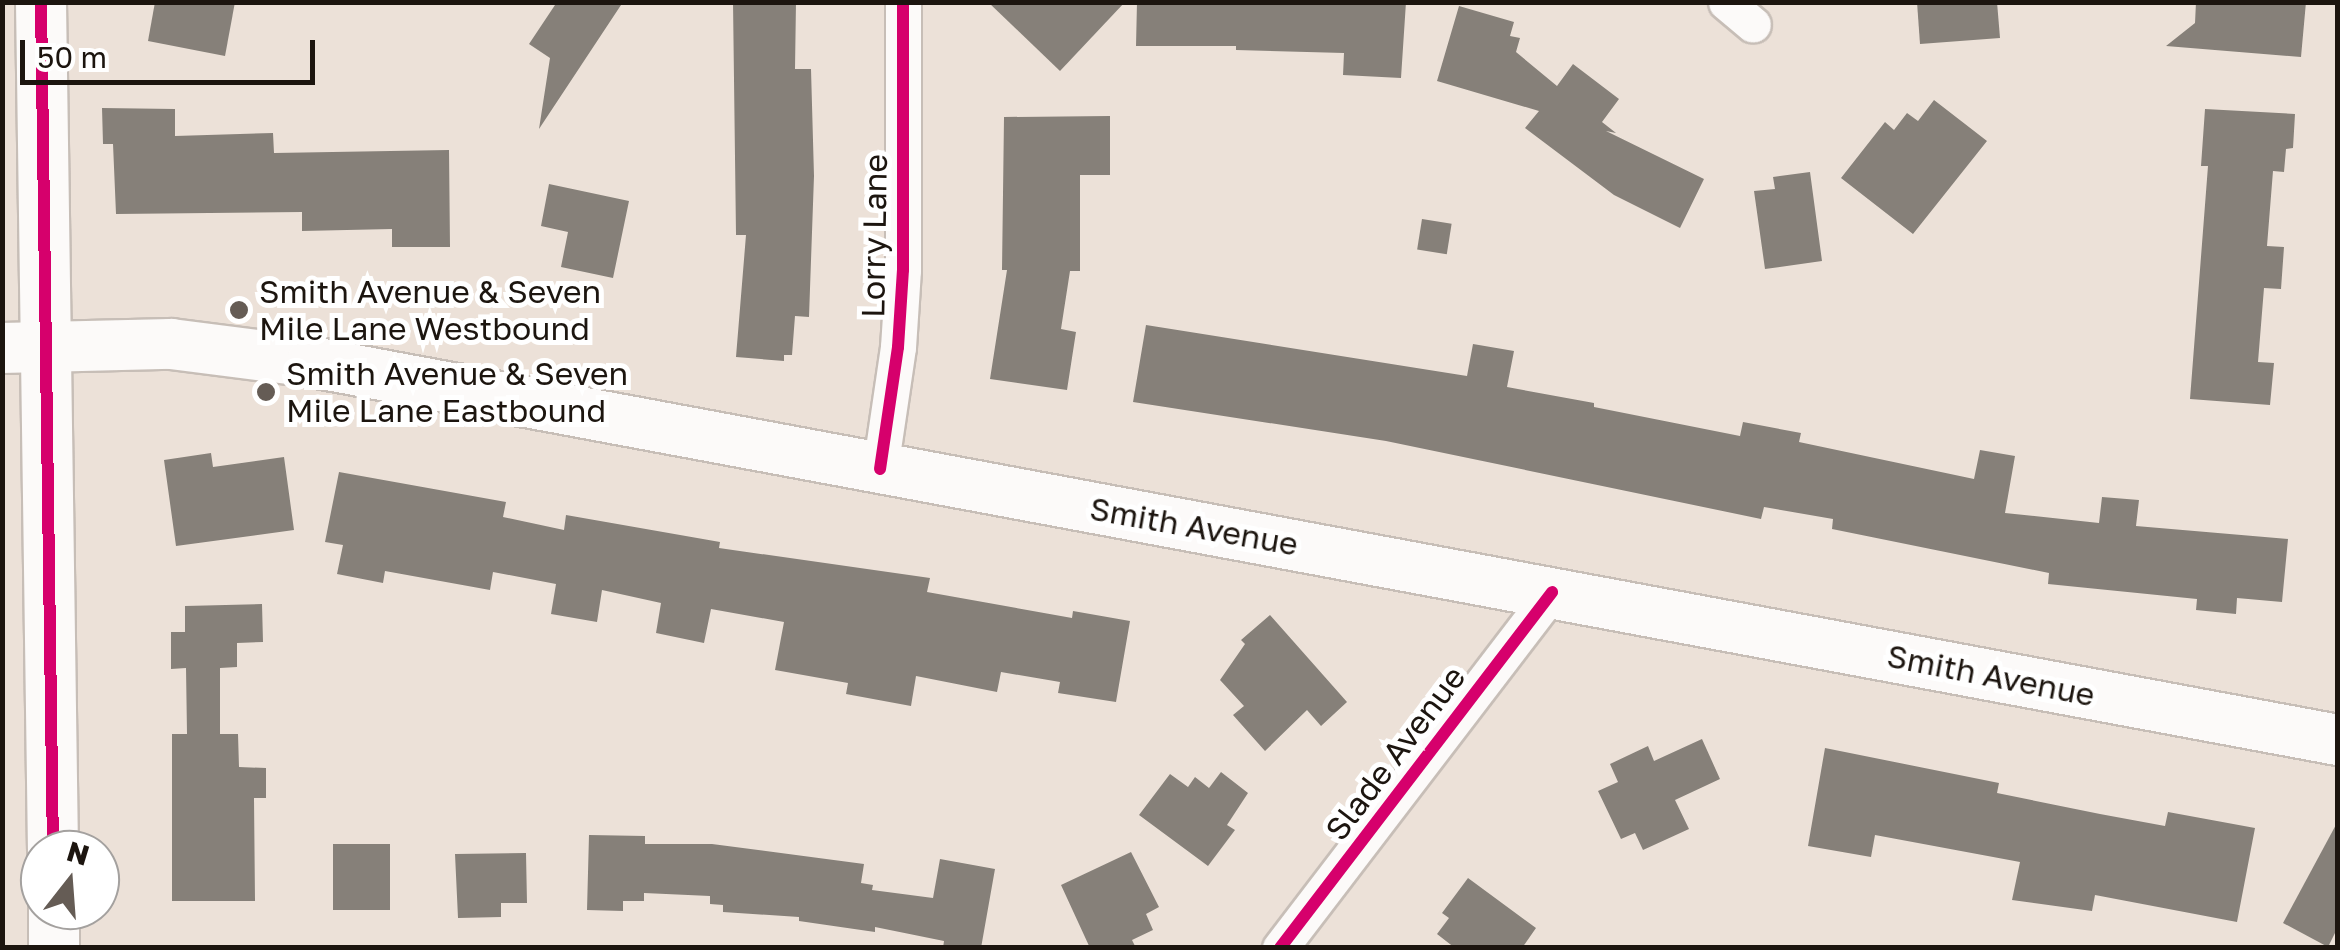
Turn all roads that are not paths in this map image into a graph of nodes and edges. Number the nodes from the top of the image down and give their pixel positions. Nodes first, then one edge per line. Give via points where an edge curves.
1 (41, 2) edge
2 (903, 2) edge
3 (25, 347) edge
4 (880, 469) junction
5 (1552, 592) junction
6 (2338, 740) edge
7 (52, 830) edge
8 (1280, 948) edge

1 - 3 main road
2 - 4 street, Lorry Lane via 903,270
3 - 4 main road, Smith Avenue via 171,344 238,350
3 - 7 main road
4 - 5 main road, Smith Avenue
5 - 6 main road, Smith Avenue
5 - 8 street, Slade Avenue

